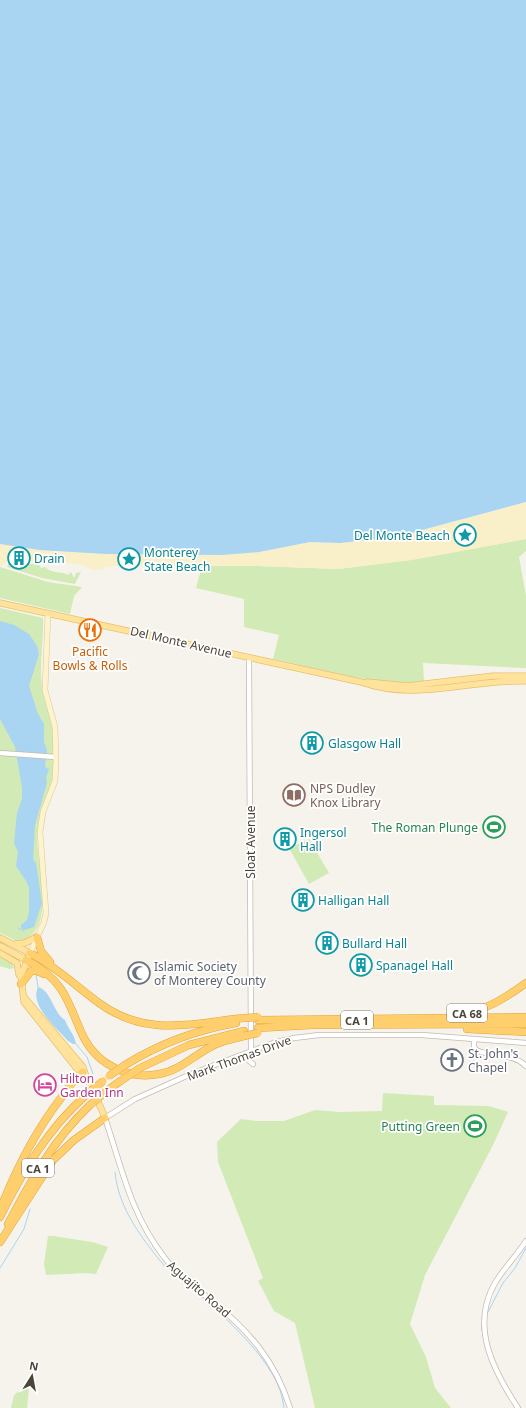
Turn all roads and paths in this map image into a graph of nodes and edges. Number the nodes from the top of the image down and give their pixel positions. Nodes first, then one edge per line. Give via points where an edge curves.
1 (0, 603) edge
2 (48, 613) junction
3 (248, 657) junction
4 (526, 676) edge
5 (526, 681) edge
6 (361, 682) junction
7 (0, 753) edge
8 (56, 757) junction
9 (37, 937) junction
10 (0, 938) edge
11 (10, 943) junction
12 (0, 946) edge
13 (0, 953) edge
14 (28, 956) junction
15 (58, 971) junction
16 (54, 980) junction
17 (526, 983) edge
18 (21, 984) junction
19 (526, 1017) edge
20 (400, 1019) junction
21 (244, 1020) junction
22 (425, 1024) junction
23 (526, 1024) edge
24 (256, 1029) junction
25 (526, 1032) edge
26 (247, 1035) junction
27 (474, 1039) junction
28 (526, 1043) edge
29 (265, 1046) junction
30 (252, 1051) junction
31 (235, 1057) junction
32 (253, 1064) dead end
33 (526, 1066) edge
34 (83, 1072) junction
35 (105, 1118) junction
36 (0, 1210) edge
37 (0, 1217) edge
38 (0, 1241) edge
39 (526, 1241) edge
40 (290, 1408) edge
41 (518, 1408) edge

1 - 2 main road, Del Monte Avenue
2 - 3 main road, Del Monte Avenue
2 - 8 main road via 45,690 56,727
3 - 6 main road, Del Monte Avenue
3 - 24 street, Sloat Avenue
4 - 6 main road, Del Monte Avenue via 493,676 407,686
5 - 6 main road, Del Monte Avenue via 407,691 382,689
7 - 8 street
8 - 9 main road via 55,781 40,828 46,907 44,922
9 - 11 main road via 23,944
9 - 14 main road
9 - 15 highway via 42,952
10 - 11 main road
11 - 14 main road
12 - 14 main road
13 - 18 main road via 17,963
14 - 15 highway
14 - 16 highway
14 - 18 main road via 22,971
15 - 21 highway via 111,1011 145,1024 181,1026
16 - 18 highway via 41,972 33,971 27,974
16 - 26 highway via 65,994 91,1049 107,1064 127,1073 148,1076 166,1073 212,1046
17 - 20 highway, CA 68 via 481,1010
18 - 34 main road via 26,1006 78,1070
19 - 20 highway, CA 1
20 - 21 highway, CA 1
21 - 37 highway, CA 1, bridge via 178,1039 152,1050 125,1065 86,1095 42,1142
22 - 23 highway, CA 1
22 - 24 highway, CA 1 via 303,1025
22 - 25 highway, CA 68 via 458,1029
24 - 26 highway, bridge
26 - 29 street via 257,1045
26 - 30 street
26 - 38 highway, CA 1, bridge via 189,1045 140,1068 90,1105 61,1135 44,1158
27 - 28 street, Mark Thomas Drive
27 - 29 street, Mark Thomas Drive via 422,1035 315,1035 290,1038
27 - 33 street via 476,1050 507,1056
29 - 30 street, Mark Thomas Drive
30 - 31 street, Mark Thomas Drive
31 - 32 street via 244,1058
31 - 35 street, Mark Thomas Drive via 146,1094
34 - 35 main road
34 - 36 highway via 74,1080 35,1135 16,1170
35 - 38 highway via 74,1140 53,1160
35 - 40 street, Aguajito Road via 132,1203 145,1230 174,1269 230,1315 257,1344 276,1373
39 - 41 street via 494,1284 485,1306 483,1323 487,1344 497,1370

